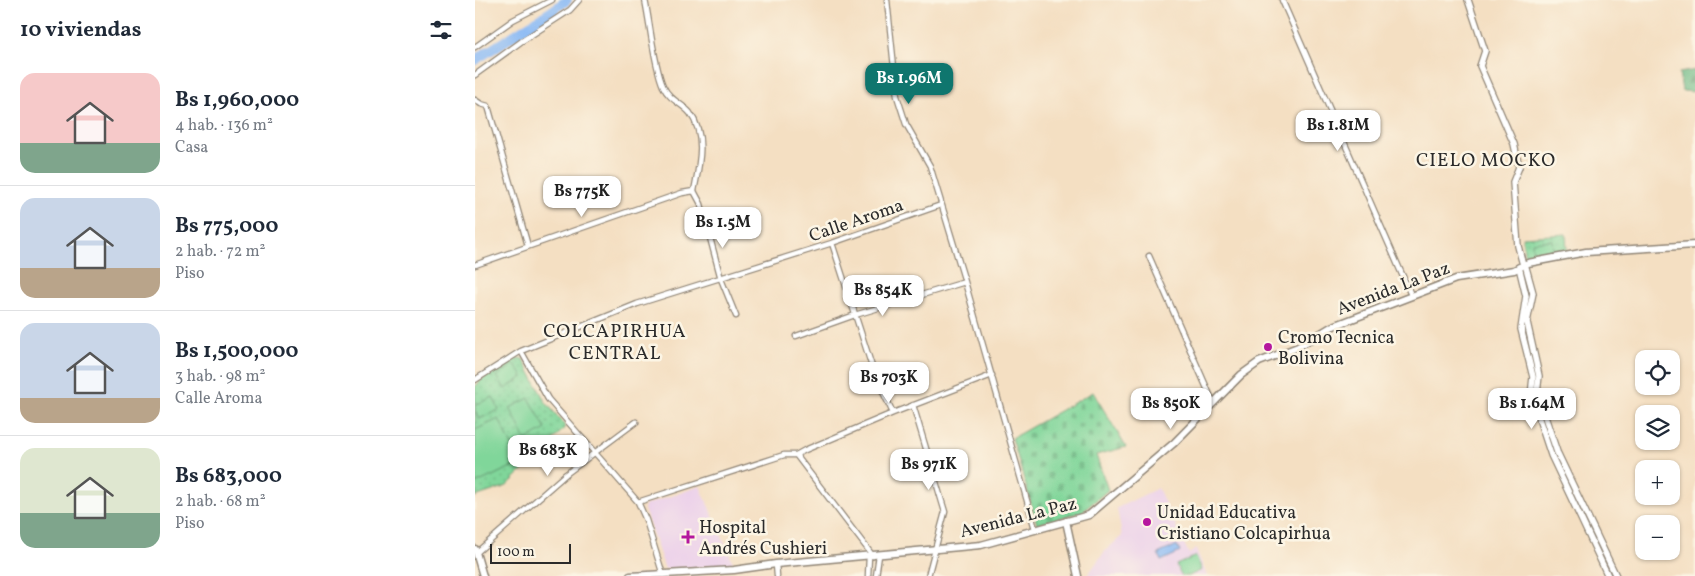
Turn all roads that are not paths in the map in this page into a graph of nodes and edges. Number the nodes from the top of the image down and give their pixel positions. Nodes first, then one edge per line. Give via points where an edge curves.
1 (552, 0) edge
2 (579, 0) edge
3 (645, 0) edge
4 (887, 0) edge
5 (1282, 0) edge
6 (1468, 0) edge
7 (475, 47) edge
8 (475, 75) edge
9 (475, 100) edge
10 (694, 191) junction
11 (941, 205) junction
12 (832, 243) junction
13 (1695, 245) edge
14 (528, 246) junction
15 (1149, 256) dead end
16 (475, 265) edge
17 (1522, 266) junction
18 (721, 279) junction
19 (965, 282) junction
20 (1411, 295) junction
21 (855, 315) junction
22 (737, 316) dead end
23 (796, 336) dead end
24 (521, 351) junction
25 (992, 375) junction
26 (475, 380) edge
27 (1213, 402) junction
28 (913, 405) junction
29 (893, 413) junction
30 (636, 422) dead end
31 (594, 452) junction
32 (797, 455) junction
33 (638, 502) junction
34 (1585, 519) junction
35 (1066, 521) junction
36 (1035, 528) junction
37 (936, 549) junction
38 (476, 551) edge
39 (873, 556) junction
40 (776, 564) junction
41 (663, 575) edge
42 (483, 576) edge
43 (630, 576) edge
44 (777, 576) edge
45 (868, 576) edge
46 (876, 576) edge
47 (928, 576) edge
48 (1077, 576) edge
49 (1608, 576) edge
50 (1616, 576) edge

1 - 7 street via 513,20
2 - 8 street via 570,10
3 - 10 street via 663,86 673,100 690,113 697,128 701,152
4 - 11 street via 897,96 906,124 929,166
5 - 20 street
6 - 17 street via 1485,51 1480,66 1514,144 1519,167 1513,182
9 - 14 street via 488,106
10 - 14 street
10 - 18 street via 701,204
11 - 12 street, Calle Aroma
11 - 19 street
12 - 18 street, Calle Aroma
12 - 21 street
13 - 17 main road, Avenida La Paz via 1586,252
14 - 16 street
15 - 27 street
17 - 20 main road, Avenida La Paz via 1456,279
17 - 34 street via 1533,293 1527,322 1533,362 1531,395
18 - 22 street
18 - 24 street, Calle Aroma via 637,304
19 - 21 street
19 - 25 street
20 - 27 main road, Avenida La Paz via 1331,327 1298,347 1259,362
21 - 23 street
21 - 29 street via 875,374
24 - 26 street, Calle Aroma
24 - 31 street via 548,399
25 - 28 street
25 - 36 street
27 - 35 main road, Avenida La Paz via 1174,443 1089,515
28 - 29 street
28 - 37 street via 945,512
29 - 32 street
30 - 31 street
31 - 33 street
31 - 38 street
32 - 33 street via 784,455
32 - 39 street
33 - 41 street
34 - 49 street
34 - 50 street
35 - 36 main road, Avenida La Paz
35 - 48 main road
36 - 37 main road, Avenida La Paz via 981,545
37 - 39 main road, Avenida La Paz
37 - 47 street
38 - 42 main road
39 - 40 main road, Avenida La Paz
39 - 45 street
39 - 46 street
40 - 41 main road, Avenida La Paz
40 - 44 street
41 - 43 main road, Avenida La Paz

